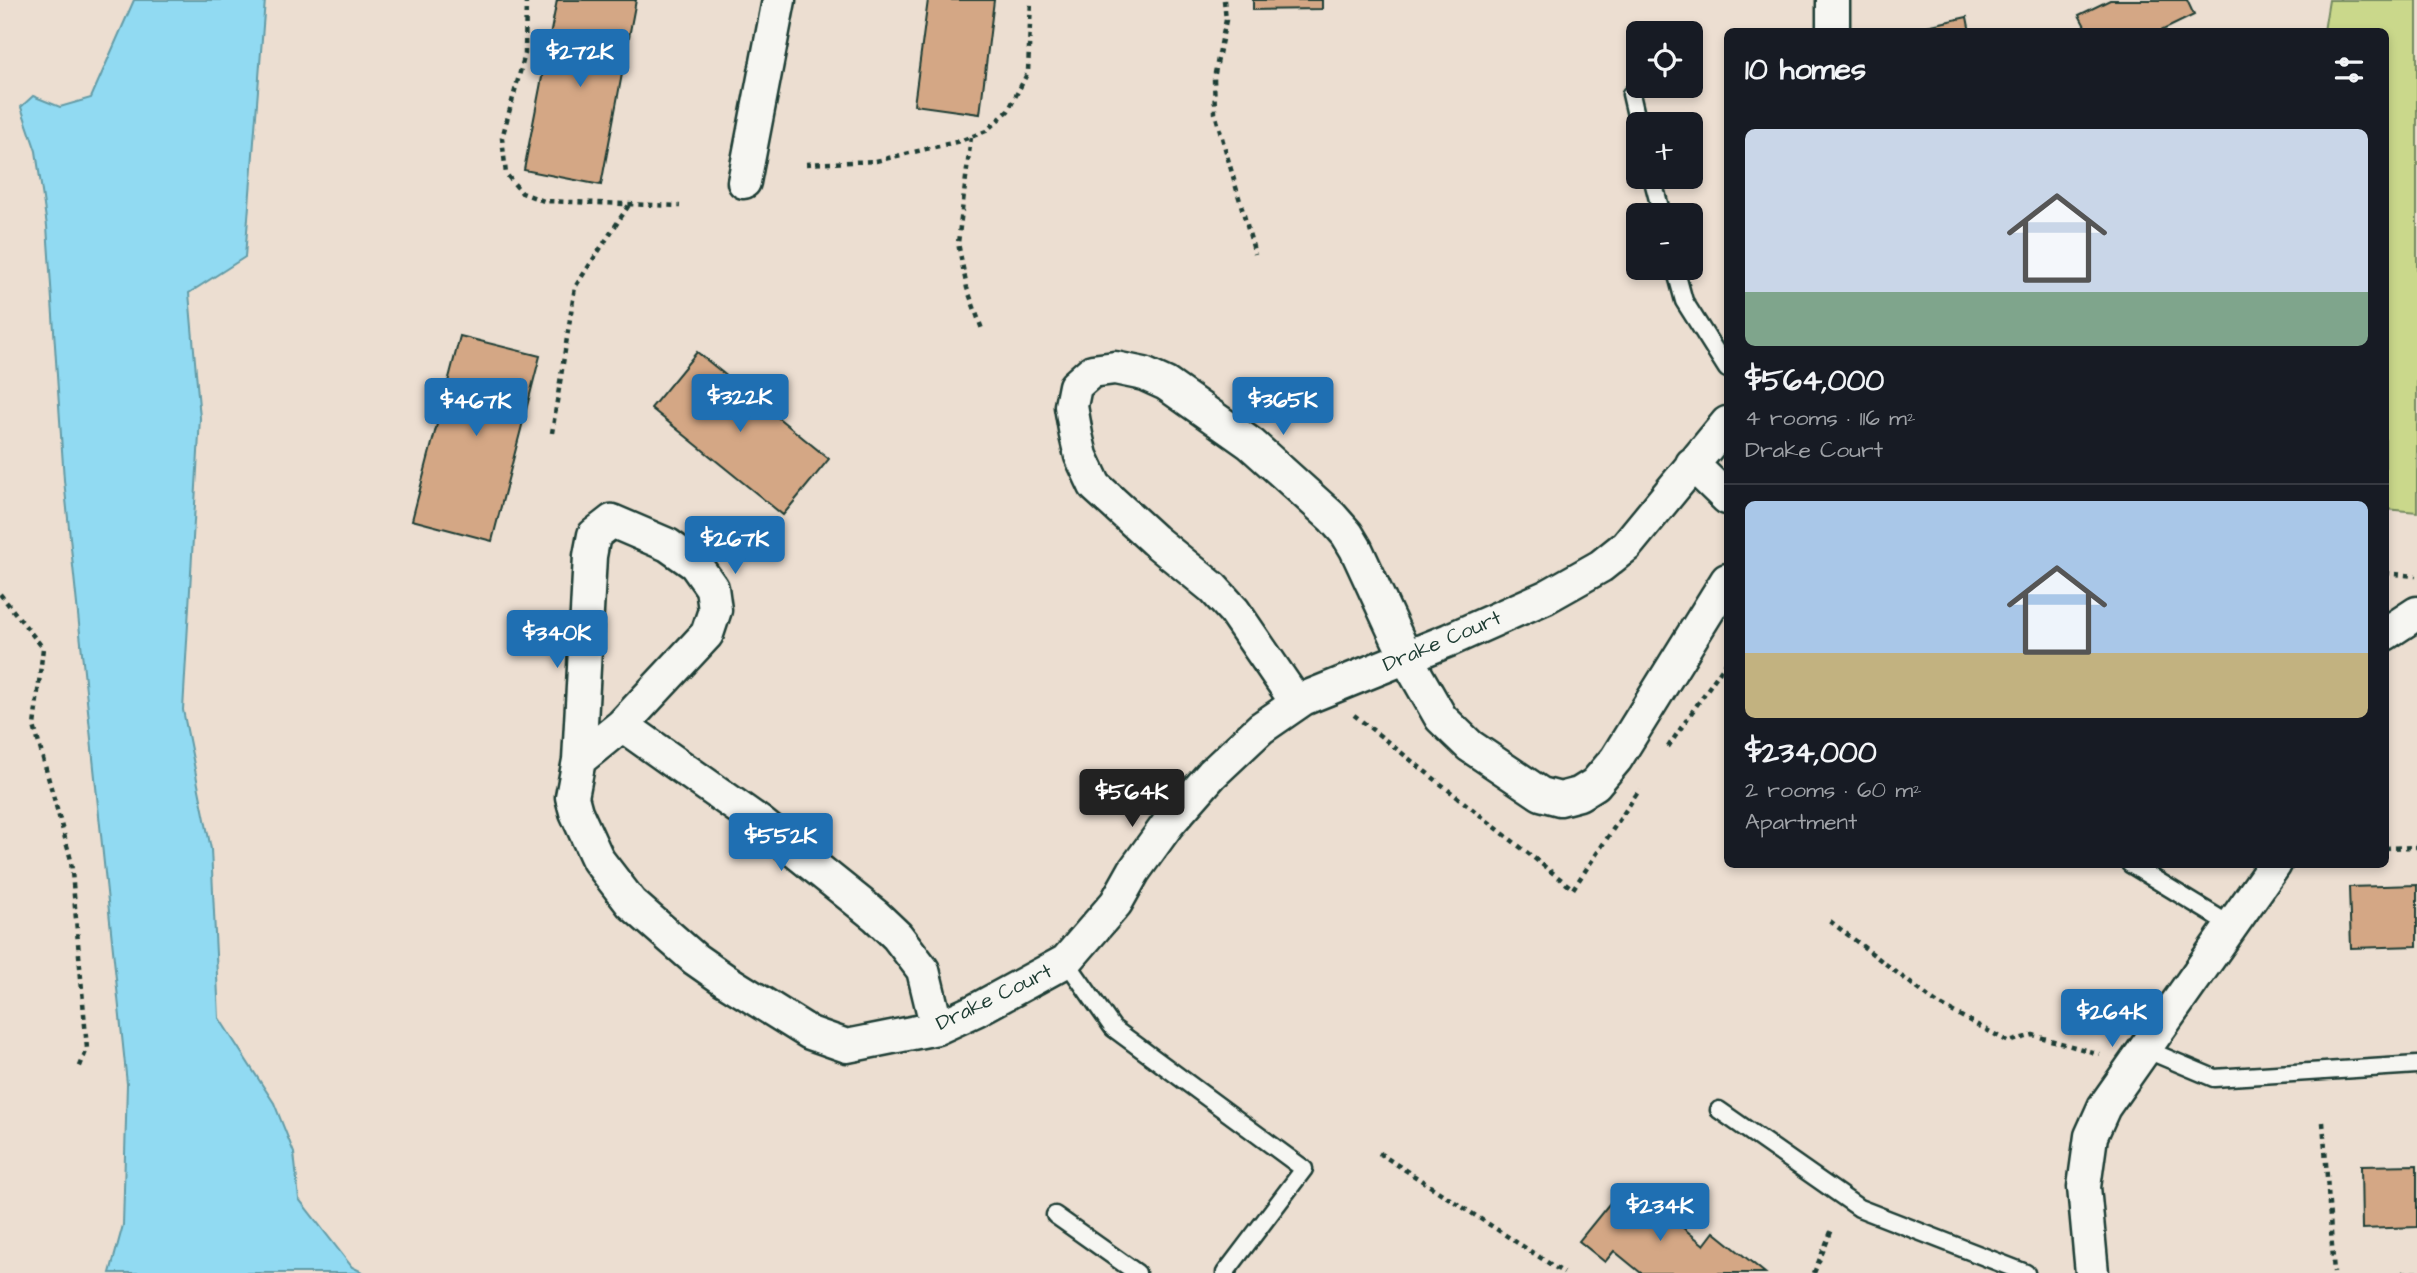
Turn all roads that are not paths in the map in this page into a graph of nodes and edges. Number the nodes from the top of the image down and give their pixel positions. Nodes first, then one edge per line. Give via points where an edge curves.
1 (779, 0) edge
2 (1833, 0) edge
3 (1833, 28) edge
4 (744, 182) dead end
5 (1678, 280) edge
6 (1724, 364) edge
7 (1724, 427) edge
8 (1692, 464) junction
9 (1724, 495) edge
10 (1724, 585) edge
11 (2389, 606) edge
12 (2417, 611) edge
13 (2389, 631) edge
14 (1406, 657) junction
15 (1297, 703) junction
16 (622, 725) junction
17 (579, 760) junction
18 (2137, 868) edge
19 (2272, 868) edge
20 (2232, 926) junction
21 (1066, 961) junction
22 (937, 1028) junction
23 (2140, 1056) junction
24 (2417, 1066) edge
25 (1719, 1110) dead end
26 (1055, 1215) dead end
27 (1137, 1273) edge
28 (1225, 1273) edge
29 (2026, 1273) edge
30 (2092, 1273) edge

1 - 4 street
2 - 3 street
5 - 6 lane via 1684,301
7 - 8 street, Drake Court
8 - 9 street
8 - 14 street, Drake Court via 1626,546 1601,566 1546,597
10 - 14 street via 1616,759 1595,784 1560,799 1541,794 1470,746 1441,718
11 - 12 street
12 - 13 street
14 - 15 street, Drake Court
14 - 15 street via 1347,534 1312,499 1251,444 1166,384 1115,368 1092,372 1075,386 1072,406 1081,456 1095,486 1213,588
15 - 21 street, Drake Court via 1261,728 1212,774 1168,824 1116,903
16 - 17 street
16 - 17 street, Drake Court via 707,634 715,610 712,588 695,564 668,545 611,521 594,535 590,556
16 - 22 street via 759,822 890,930 923,970
17 - 22 street, Drake Court via 572,797 598,860 631,903 695,959 810,1033 847,1046
18 - 20 lane
19 - 20 street
20 - 23 street
21 - 22 street, Drake Court
21 - 28 lane via 1113,1028 1304,1169
23 - 24 lane via 2214,1078
23 - 30 street via 2104,1107 2091,1136 2084,1187
25 - 29 lane via 1859,1208
26 - 27 lane

